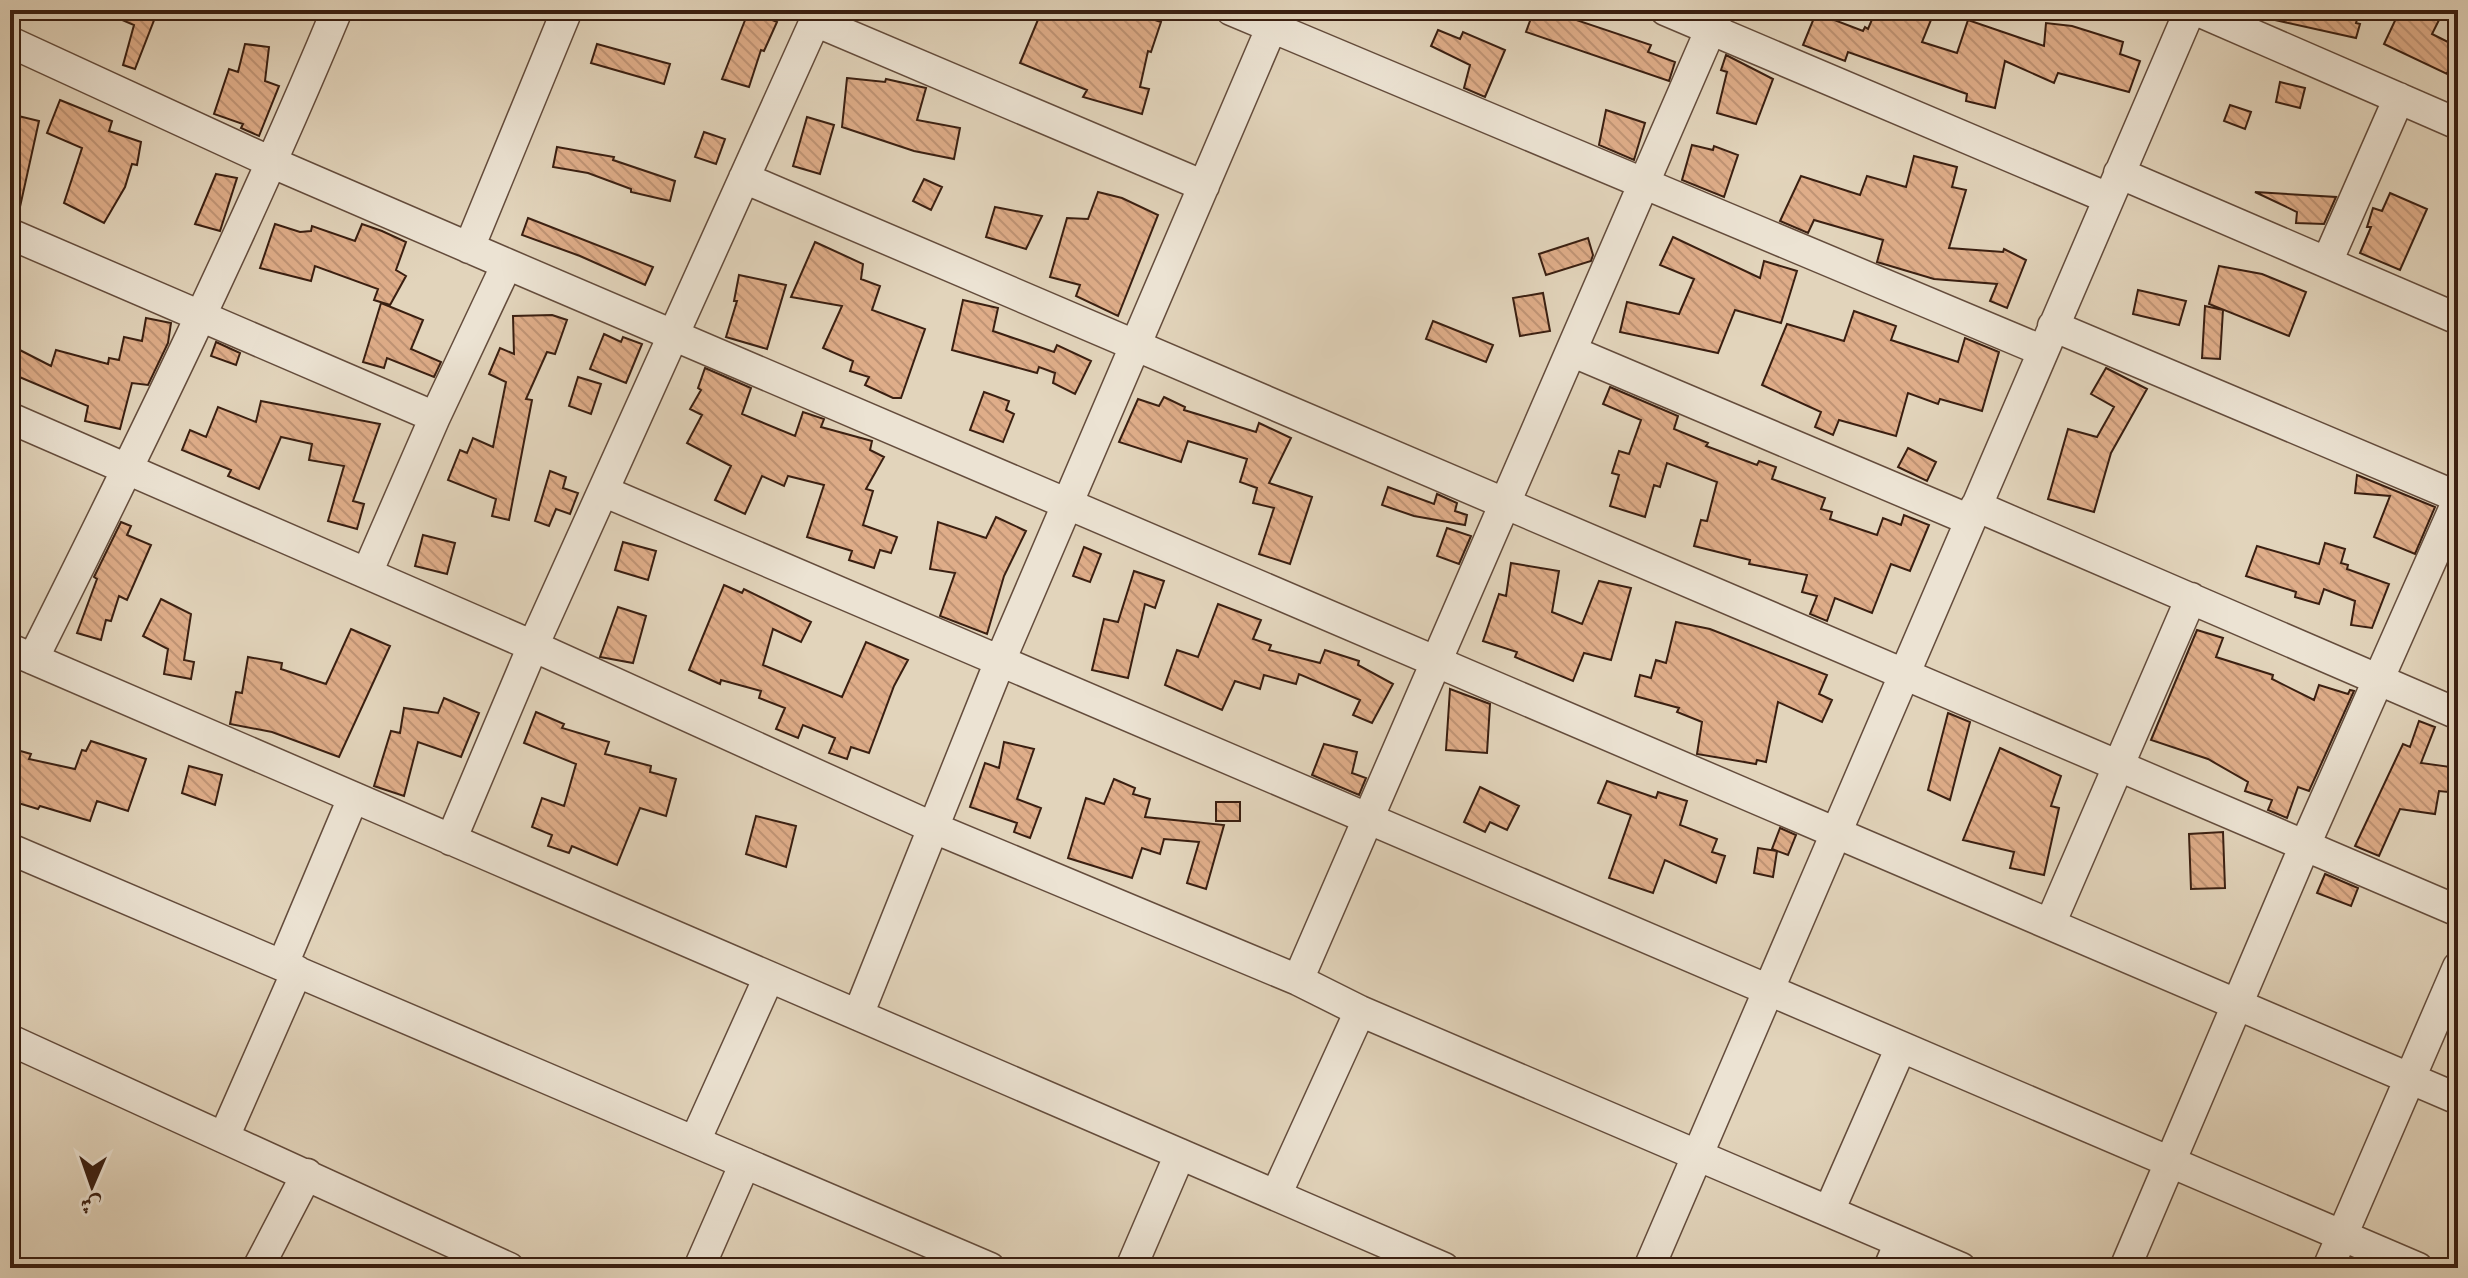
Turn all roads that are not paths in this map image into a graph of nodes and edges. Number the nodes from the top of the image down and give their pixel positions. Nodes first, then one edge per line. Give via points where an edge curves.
1 (337, 10) edge
2 (567, 10) edge
3 (1231, 10) edge
4 (1665, 10) edge
5 (2183, 12) edge
6 (817, 16) edge
7 (1276, 19) edge
8 (1714, 20) edge
9 (10, 42) edge
10 (2399, 98) junction
11 (2458, 124) edge
12 (273, 163) junction
13 (744, 178) junction
14 (1644, 184) junction
15 (1204, 186) junction
16 (2114, 186) junction
17 (10, 234) edge
18 (469, 248) junction
19 (2327, 262) junction
20 (507, 264) junction
21 (203, 317) junction
22 (2458, 319) edge
23 (673, 335) junction
24 (2048, 339) junction
25 (1136, 346) junction
26 (1571, 351) junction
27 (435, 417) junction
28 (10, 418) edge
29 (128, 470) junction
30 (603, 491) junction
31 (2458, 499) edge
32 (1505, 503) junction
33 (1068, 504) junction
34 (1973, 513) junction
35 (367, 573) junction
36 (2191, 598) junction
37 (533, 646) junction
38 (21, 654) edge
39 (1000, 661) junction
40 (1436, 661) junction
41 (1904, 674) junction
42 (2380, 680) junction
43 (2458, 714) edge
44 (2118, 766) junction
45 (353, 798) junction
46 (1368, 819) junction
47 (934, 828) junction
48 (1836, 832) junction
49 (451, 840) junction
50 (2305, 845) junction
51 (10, 849) edge
52 (2458, 911) edge
53 (2050, 924) junction
54 (2458, 967) edge
55 (290, 968) junction
56 (769, 977) junction
57 (1298, 980) junction
58 (1768, 990) junction
59 (2237, 1004) junction
60 (1360, 1011) junction
61 (858, 1015) junction
62 (10, 1040) edge
63 (1901, 1047) junction
64 (2410, 1078) junction
65 (2458, 1099) edge
66 (224, 1137) junction
67 (695, 1141) junction
68 (1180, 1154) junction
69 (1697, 1155) junction
70 (2170, 1162) junction
71 (745, 1163) junction
72 (307, 1174) junction
73 (1276, 1195) junction
74 (1829, 1211) junction
75 (2342, 1235) junction
76 (1894, 1255) edge
77 (258, 1268) edge
78 (509, 1268) edge
79 (699, 1268) edge
80 (990, 1268) edge
81 (1131, 1268) edge
82 (1444, 1268) edge
83 (1649, 1268) edge
84 (1961, 1268) edge
85 (2125, 1268) edge
86 (2328, 1268) edge
87 (2418, 1268) edge

1 - 12 street
2 - 18 street
3 - 7 street
4 - 8 street
5 - 10 street
5 - 16 street
6 - 13 street
6 - 15 street
7 - 14 street
7 - 15 street
8 - 14 street
8 - 16 street
9 - 12 street
10 - 11 street
10 - 19 street
12 - 18 street
12 - 21 street
13 - 23 street
13 - 25 street
14 - 24 street
14 - 26 street
15 - 25 street
16 - 19 street
16 - 24 street
17 - 21 street
18 - 20 street
19 - 22 street
20 - 23 street
20 - 27 street
21 - 27 street
21 - 29 street
23 - 30 street
23 - 33 street
24 - 31 street
24 - 34 street
25 - 32 street
25 - 33 street
26 - 32 street
26 - 34 street
27 - 35 street
28 - 29 street
29 - 35 street
29 - 38 street
30 - 37 street
30 - 39 street
31 - 42 street
32 - 40 street
32 - 41 street
33 - 39 street
33 - 40 street
34 - 36 street
34 - 41 street
35 - 37 street
36 - 42 street
36 - 44 street
37 - 47 street
37 - 49 street
38 - 45 street
39 - 46 street
39 - 47 street
40 - 46 street
40 - 48 street
41 - 44 street
41 - 48 street
42 - 43 street
42 - 50 street
44 - 50 street
44 - 53 street
45 - 49 street
45 - 55 street
46 - 57 street
46 - 58 street
47 - 57 street
47 - 61 street
48 - 53 street
48 - 58 street
49 - 56 street
50 - 52 street
50 - 59 street
51 - 55 street
53 - 59 street
54 - 64 street
55 - 66 street
55 - 67 street
56 - 61 street
56 - 67 street
57 - 60 street
58 - 63 street
58 - 69 street
59 - 64 street
59 - 70 street
60 - 69 street
60 - 73 street
61 - 68 street
62 - 66 street
63 - 70 street
63 - 74 street
64 - 65 street
64 - 75 street
66 - 72 street
67 - 71 street
68 - 73 street
68 - 81 street
69 - 74 street
69 - 83 street
70 - 75 street
70 - 85 street
71 - 79 street
71 - 80 street
72 - 77 street
72 - 78 street
73 - 82 street
74 - 76 street
75 - 86 street
75 - 87 street
76 - 84 street

